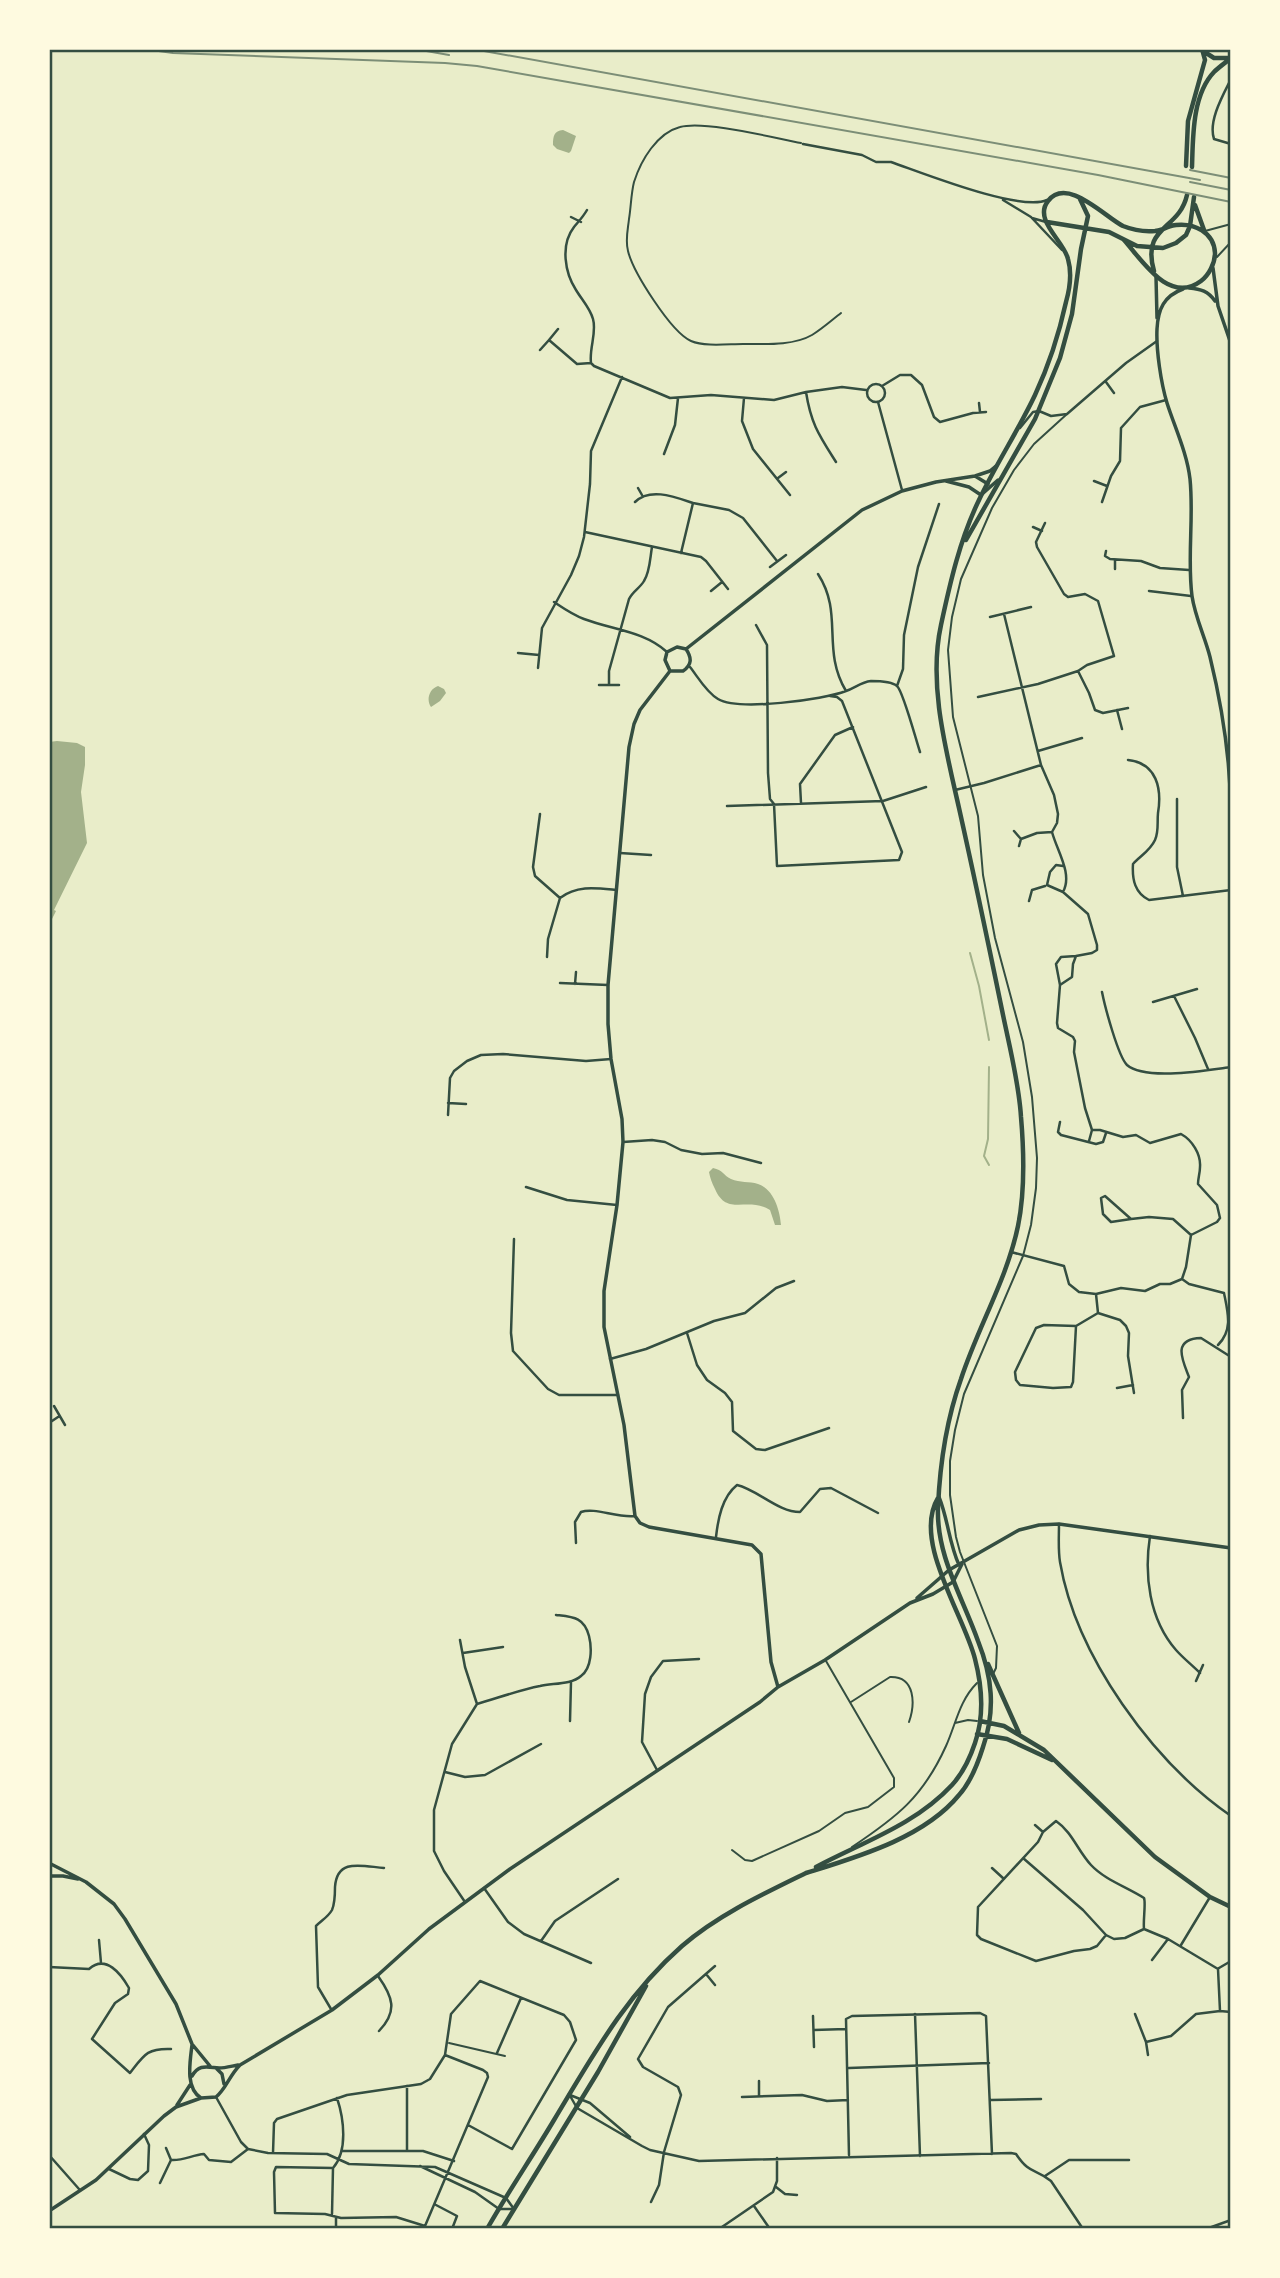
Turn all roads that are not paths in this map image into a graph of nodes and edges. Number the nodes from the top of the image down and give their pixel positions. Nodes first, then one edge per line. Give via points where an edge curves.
1 (1202, 49) edge
2 (1231, 58) edge
3 (1231, 79) edge
4 (803, 144) joint
5 (1231, 144) edge
6 (1076, 195) junction
7 (1186, 195) dead end
8 (999, 198) junction
9 (1050, 198) junction
10 (587, 209) dead end
11 (571, 217) dead end
12 (1031, 217) junction
13 (580, 222) junction
14 (1046, 222) junction
15 (1231, 224) edge
16 (1190, 226) junction
17 (1086, 228) junction
18 (1162, 229) junction
19 (1099, 230) junction
20 (1204, 231) junction
21 (1124, 240) junction
22 (1231, 242) edge
23 (1082, 243) junction
24 (1152, 248) junction
25 (1213, 262) junction
26 (1070, 269) junction
27 (1155, 275) junction
28 (1185, 288) junction
29 (1218, 306) junction
30 (841, 313) dead end
31 (1158, 324) junction
32 (558, 329) dead end
33 (549, 340) junction
34 (1157, 341) junction
35 (1231, 344) edge
36 (540, 350) dead end
37 (591, 363) junction
38 (622, 377) junction
39 (1106, 382) junction
40 (882, 386) junction
41 (866, 390) junction
42 (806, 392) junction
43 (1114, 393) dead end
44 (744, 397) junction
45 (678, 398) junction
46 (1166, 400) junction
47 (878, 402) junction
48 (979, 403) dead end
49 (1039, 411) junction
50 (980, 412) junction
51 (986, 412) dead end
52 (1067, 414) junction
53 (1015, 434) junction
54 (662, 441) dead end
55 (668, 443) junction
56 (664, 454) dead end
57 (836, 462) dead end
58 (1000, 462) junction
59 (786, 472) dead end
60 (975, 476) junction
61 (778, 478) junction
62 (944, 481) junction
63 (1094, 481) dead end
64 (1107, 486) junction
65 (990, 487) junction
66 (638, 488) dead end
67 (902, 491) junction
68 (642, 495) junction
69 (790, 495) dead end
70 (981, 495) junction
71 (635, 502) dead end
72 (1102, 502) dead end
73 (693, 503) junction
74 (939, 504) dead end
75 (1045, 523) dead end
76 (1033, 527) dead end
77 (1042, 531) junction
78 (585, 532) junction
79 (652, 547) junction
80 (1106, 551) dead end
81 (681, 553) junction
82 (786, 555) dead end
83 (958, 556) junction
84 (1115, 560) junction
85 (777, 561) junction
86 (770, 567) dead end
87 (1115, 569) dead end
88 (1191, 570) junction
89 (818, 574) dead end
90 (723, 582) junction
91 (728, 589) dead end
92 (710, 591) dead end
93 (1149, 591) dead end
94 (1192, 596) junction
95 (554, 603) junction
96 (1031, 607) dead end
97 (1004, 614) junction
98 (990, 617) dead end
99 (756, 625) dead end
100 (620, 630) junction
101 (686, 649) junction
102 (667, 652) junction
103 (518, 653) dead end
104 (539, 655) junction
105 (689, 666) junction
106 (538, 668) dead end
107 (670, 671) junction
108 (1078, 671) junction
109 (599, 685) dead end
110 (609, 685) junction
111 (619, 685) dead end
112 (897, 686) junction
113 (1023, 687) junction
114 (846, 691) junction
115 (830, 696) junction
116 (978, 698) dead end
117 (766, 702) junction
118 (1128, 708) dead end
119 (1117, 710) junction
120 (853, 727) junction
121 (1122, 729) dead end
122 (1082, 738) dead end
123 (1038, 751) junction
124 (920, 752) dead end
125 (1128, 760) dead end
126 (1041, 765) junction
127 (971, 786) junction
128 (926, 787) dead end
129 (955, 790) junction
130 (1177, 799) dead end
131 (883, 801) junction
132 (774, 804) junction
133 (801, 804) junction
134 (727, 806) dead end
135 (540, 814) dead end
136 (1231, 820) edge
137 (1014, 831) dead end
138 (1052, 832) junction
139 (1021, 838) junction
140 (1019, 846) dead end
141 (620, 853) junction
142 (650, 855) dead end
143 (1063, 866) junction
144 (1047, 885) junction
145 (616, 890) junction
146 (1231, 890) edge
147 (1063, 892) junction
148 (1183, 896) junction
149 (559, 898) junction
150 (1029, 901) dead end
151 (1076, 956) junction
152 (547, 957) dead end
153 (576, 972) dead end
154 (560, 983) dead end
155 (575, 985) junction
156 (608, 985) junction
157 (1060, 985) junction
158 (1197, 989) dead end
159 (1102, 992) dead end
160 (1174, 996) junction
161 (1153, 1002) dead end
162 (611, 1059) junction
163 (1231, 1067) edge
164 (1208, 1070) junction
165 (448, 1103) junction
166 (466, 1104) dead end
167 (448, 1115) dead end
168 (1060, 1122) dead end
169 (1092, 1129) junction
170 (1107, 1133) junction
171 (1089, 1141) junction
172 (623, 1142) junction
173 (761, 1163) dead end
174 (526, 1187) dead end
175 (617, 1205) junction
176 (1131, 1219) junction
177 (1191, 1235) junction
178 (514, 1239) dead end
179 (1011, 1252) junction
180 (1023, 1256) junction
181 (1182, 1279) junction
182 (794, 1280) dead end
183 (1096, 1294) junction
184 (1098, 1313) junction
185 (1076, 1326) junction
186 (687, 1333) junction
187 (1217, 1346) junction
188 (1231, 1357) edge
189 (610, 1359) junction
190 (1133, 1385) junction
191 (1117, 1388) dead end
192 (1134, 1394) dead end
193 (618, 1395) junction
194 (54, 1406) dead end
195 (59, 1417) junction
196 (1183, 1418) dead end
197 (49, 1423) edge
198 (65, 1425) dead end
199 (829, 1428) dead end
200 (939, 1496) junction
201 (878, 1513) dead end
202 (635, 1516) junction
203 (1059, 1524) junction
204 (1150, 1536) junction
205 (716, 1537) junction
206 (576, 1543) dead end
207 (1231, 1548) edge
208 (961, 1563) junction
209 (949, 1570) junction
210 (941, 1576) junction
211 (953, 1581) junction
212 (947, 1585) junction
213 (916, 1599) junction
214 (556, 1615) dead end
215 (460, 1640) dead end
216 (503, 1647) dead end
217 (463, 1653) junction
218 (699, 1659) dead end
219 (825, 1660) junction
220 (1203, 1665) dead end
221 (1199, 1673) junction
222 (991, 1675) junction
223 (571, 1681) junction
224 (978, 1681) junction
225 (1196, 1681) dead end
226 (778, 1687) junction
227 (850, 1702) junction
228 (477, 1704) junction
229 (570, 1721) dead end
230 (980, 1721) junction
231 (909, 1722) dead end
232 (990, 1723) junction
233 (954, 1724) junction
234 (978, 1734) junction
235 (1019, 1734) junction
236 (987, 1736) junction
237 (541, 1744) dead end
238 (1061, 1764) junction
239 (658, 1771) junction
240 (444, 1772) junction
241 (1231, 1816) edge
242 (1035, 1825) dead end
243 (1043, 1832) junction
244 (732, 1850) dead end
245 (842, 1853) junction
246 (1023, 1858) junction
247 (49, 1863) edge
248 (384, 1868) dead end
249 (992, 1868) dead end
250 (806, 1873) junction
251 (49, 1875) edge
252 (618, 1879) dead end
253 (1004, 1879) junction
254 (86, 1882) junction
255 (484, 1888) junction
256 (1210, 1896) junction
257 (466, 1902) junction
258 (1231, 1907) edge
259 (1143, 1929) junction
260 (1106, 1935) junction
261 (1168, 1939) junction
262 (99, 1940) dead end
263 (541, 1941) junction
264 (1180, 1946) junction
265 (1152, 1960) dead end
266 (1231, 1961) edge
267 (591, 1963) dead end
268 (101, 1964) junction
269 (715, 1966) dead end
270 (49, 1967) edge
271 (1218, 1969) junction
272 (705, 1973) junction
273 (378, 1975) junction
274 (647, 1983) junction
275 (715, 1985) dead end
276 (522, 1997) junction
277 (332, 2010) junction
278 (1220, 2011) junction
279 (1231, 2012) edge
280 (915, 2014) junction
281 (1135, 2014) dead end
282 (813, 2016) dead end
283 (846, 2029) junction
284 (814, 2030) junction
285 (379, 2031) dead end
286 (448, 2042) junction
287 (1146, 2042) junction
288 (192, 2044) junction
289 (814, 2047) dead end
290 (170, 2049) dead end
291 (497, 2053) junction
292 (1148, 2055) dead end
293 (445, 2056) junction
294 (505, 2056) dead end
295 (989, 2063) junction
296 (240, 2065) junction
297 (210, 2066) junction
298 (917, 2066) junction
299 (216, 2068) junction
300 (847, 2068) junction
301 (191, 2077) junction
302 (759, 2081) dead end
303 (190, 2084) junction
304 (224, 2084) junction
305 (408, 2086) junction
306 (569, 2094) junction
307 (759, 2096) junction
308 (216, 2097) junction
309 (742, 2097) dead end
310 (201, 2098) junction
311 (337, 2098) junction
312 (583, 2099) junction
313 (1041, 2099) dead end
314 (991, 2100) junction
315 (848, 2101) junction
316 (176, 2107) junction
317 (577, 2108) junction
318 (468, 2125) junction
319 (144, 2134) junction
320 (632, 2140) junction
321 (166, 2148) dead end
322 (248, 2149) junction
323 (342, 2151) junction
324 (407, 2151) junction
325 (664, 2152) junction
326 (273, 2153) junction
327 (992, 2154) junction
328 (49, 2155) edge
329 (849, 2156) junction
330 (920, 2156) junction
331 (777, 2158) junction
332 (171, 2160) junction
333 (1129, 2160) dead end
334 (339, 2161) junction
335 (454, 2161) junction
336 (416, 2165) junction
337 (333, 2168) junction
338 (109, 2169) junction
339 (449, 2172) junction
340 (1045, 2176) junction
341 (446, 2178) junction
342 (160, 2183) dead end
343 (776, 2187) junction
344 (80, 2191) junction
345 (797, 2195) dead end
346 (506, 2198) junction
347 (652, 2202) dead end
348 (435, 2205) junction
349 (754, 2206) junction
350 (514, 2208) junction
351 (499, 2209) junction
352 (49, 2211) edge
353 (332, 2214) junction
354 (336, 2218) junction
355 (1231, 2220) edge
356 (175, 2228) edge
357 (422, 2228) edge
358 (164, 2229) edge
359 (336, 2229) edge
360 (452, 2229) edge
361 (487, 2229) edge
362 (502, 2229) edge
363 (719, 2229) edge
364 (770, 2229) edge
365 (1083, 2229) edge
366 (1206, 2229) edge

1 - 2 main road via 1214,58
1 - 2 main road via 1205,60 1188,121 1189,167 1197,107 1206,83
3 - 5 street via 1212,130 1213,139
4 - 8 street via 891,162
4 - 30 street via 704,126 669,131 658,140 634,183 628,250 647,290 683,337 694,343 798,340 811,336
6 - 9 main road
6 - 17 main road via 1087,211
6 - 18 main road via 1123,226 1140,231
7 - 18 main road via 1181,211
8 - 9 street via 1033,203
8 - 12 street
9 - 14 main road
10 - 13 street
11 - 13 street
12 - 14 street
12 - 26 street via 1061,249
13 - 37 street via 565,247 575,289 592,315
14 - 17 main road
14 - 26 main road via 1065,248
15 - 20 street
16 - 18 main road
16 - 20 main road
16 - 20 main road via 1194,198
16 - 24 main road via 1176,243
17 - 19 main road
17 - 23 main road
18 - 24 main road
19 - 21 main road
19 - 23 main road
20 - 25 main road via 1214,248
21 - 24 main road
21 - 27 main road
22 - 25 street
23 - 49 main road via 1068,330
24 - 27 main road
25 - 28 main road via 1204,278
25 - 29 street
26 - 53 main road via 1067,301 1053,351
27 - 28 main road via 1169,285
27 - 31 street
28 - 29 street via 1207,292
28 - 31 street via 1166,298
29 - 35 street
31 - 34 street
32 - 33 street
33 - 36 street
33 - 37 street via 577,364
34 - 39 street
34 - 46 street
37 - 38 street
38 - 45 street
38 - 78 street via 591,451
39 - 43 street
39 - 52 street
40 - 41 street via 873,384
40 - 47 street via 885,395
40 - 50 street via 900,375 911,375 922,384 940,422
41 - 42 street via 842,387
41 - 47 street via 868,398
42 - 44 street via 774,400
42 - 57 street via 809,415
44 - 45 street
44 - 61 street via 747,435
45 - 55 street
46 - 64 street via 1140,407 1121,428 1120,461
46 - 88 street via 1190,479
47 - 67 street
48 - 50 street
49 - 52 street via 1051,416
49 - 53 street via 1031,413
49 - 65 main road
50 - 51 street
52 - 127 street via 1034,444 1003,489 961,579 948,650 950,692
53 - 58 main road
54 - 55 street
55 - 56 street
58 - 60 street
58 - 65 main road
59 - 61 street
60 - 62 street
60 - 65 street
61 - 69 street
62 - 67 street
62 - 70 street via 969,486
63 - 64 street
64 - 72 street
65 - 70 main road
65 - 83 main road
66 - 68 street
67 - 101 street via 862,510
68 - 71 street
68 - 73 street
70 - 83 main road
73 - 81 street
73 - 85 street via 736,512
74 - 112 street via 918,567
75 - 77 street
76 - 77 street
77 - 108 street via 1037,547 1064,594 1085,594 1098,601 1114,656
78 - 79 street
78 - 95 street via 579,556
79 - 81 street
79 - 100 street via 647,573 632,592
80 - 84 street via 1105,556
81 - 90 street via 701,557
82 - 85 street
83 - 129 main road via 939,633 938,683
84 - 87 street
84 - 88 street
85 - 86 street
88 - 94 street
89 - 114 street via 831,601 834,660
90 - 91 street
90 - 92 street
93 - 94 street
94 - 136 street via 1218,696 1229,764
95 - 100 street
95 - 104 street via 542,628
96 - 97 street
97 - 98 street
97 - 113 street
99 - 117 street via 767,645
100 - 102 street via 640,635
100 - 110 street
101 - 102 street
101 - 105 street
102 - 107 street
103 - 104 street
104 - 106 street
105 - 107 street
105 - 117 street via 718,699
107 - 141 street via 644,703 632,730
108 - 113 street
108 - 119 street via 1095,710
109 - 110 street
110 - 111 street
112 - 114 street via 870,681
112 - 124 street
113 - 116 street
113 - 123 street
114 - 115 street
115 - 117 street
115 - 120 street via 842,701
117 - 132 street via 770,799
118 - 119 street
119 - 121 street
120 - 131 street
120 - 133 street via 835,735 800,784
122 - 123 street
123 - 126 street
125 - 148 street via 1140,761 1157,778 1160,806 1154,841 1133,864 1135,885 1149,900
126 - 127 street
126 - 138 street via 1058,814
127 - 129 street
127 - 180 street via 995,938 1023,1042 1032,1097 1036,1188
128 - 131 street
129 - 179 main road via 1021,1111 1019,1220
130 - 148 street via 1177,867
131 - 132 street via 902,852 899,860 777,866
131 - 133 street
132 - 133 street
132 - 134 street
135 - 149 street via 535,876
137 - 139 street
138 - 139 street
138 - 143 street
139 - 140 street
141 - 142 street
141 - 145 street
143 - 144 street via 1052,868
143 - 147 street via 1067,873
144 - 147 street
144 - 150 street via 1032,890
145 - 149 street via 579,888
145 - 156 street
146 - 148 street
147 - 151 street via 1088,914 1097,945 1092,953
149 - 152 street
151 - 157 street via 1072,977
151 - 157 street via 1058,960
153 - 155 street
154 - 155 street
155 - 156 street
156 - 162 street
157 - 169 street via 1058,1028 1075,1041
158 - 160 street
159 - 164 street via 1126,1064 1135,1070 1174,1074
160 - 161 street
160 - 164 street
162 - 165 street via 481,1055 454,1070
162 - 172 street
163 - 164 street
165 - 166 street
165 - 167 street
168 - 171 street via 1060,1135
169 - 170 street
169 - 171 street
170 - 171 street via 1103,1142
170 - 177 street via 1136,1135 1150,1143 1181,1134 1188,1138 1200,1164 1198,1184 1220,1212 1217,1222
172 - 173 street via 652,1140 681,1150 723,1153
172 - 175 street
174 - 175 street via 567,1200
175 - 189 street via 604,1292
176 - 176 street via 1105,1196 1101,1198 1103,1214 1111,1222
176 - 177 street via 1174,1219
177 - 181 street
178 - 193 street via 513,1351 548,1390 559,1395
179 - 180 street
179 - 200 main road via 950,1412
180 - 183 street via 1064,1266 1073,1289
180 - 208 street via 958,1413 950,1495
181 - 183 street via 1145,1291 1117,1288
181 - 187 street via 1224,1293 1228,1330
182 - 186 street via 745,1313
183 - 184 street
184 - 185 street
184 - 190 street via 1120,1320 1129,1332
185 - 185 street via 1036,1328 1015,1373 1020,1385 1071,1387
186 - 189 street
186 - 199 street via 697,1365 732,1402 733,1431 756,1450
187 - 188 street
187 - 196 street via 1200,1338 1182,1347 1181,1362 1189,1377 1182,1390
189 - 193 street
190 - 191 street
190 - 192 street
193 - 202 street
194 - 195 street
195 - 197 street
195 - 198 street
200 - 208 street via 953,1551
200 - 209 main road via 938,1521
200 - 210 main road via 930,1522
201 - 205 street via 831,1488 820,1489 800,1512 791,1512 737,1485 725,1500
202 - 205 street via 649,1527
202 - 206 street via 585,1510 575,1522
203 - 204 street
203 - 208 street via 1019,1531
203 - 241 street via 1059,1560 1067,1594 1112,1688 1166,1760
204 - 207 street
204 - 221 street via 1149,1592 1160,1626
205 - 226 street via 752,1545 761,1554 771,1662
208 - 209 street
208 - 211 street
208 - 222 street via 998,1646
209 - 210 street
209 - 211 main road
210 - 212 main road
210 - 213 street
211 - 212 street
211 - 222 main road
212 - 213 street
212 - 224 main road via 968,1637
213 - 219 street
214 - 223 street via 583,1621 590,1640 587,1671
215 - 217 street
216 - 217 street
217 - 228 street
218 - 239 street via 663,1661 651,1677 645,1694 642,1742
219 - 226 street
219 - 227 street
220 - 221 street
221 - 225 street
222 - 232 main road
222 - 235 main road
223 - 228 street
223 - 229 street
224 - 230 main road
224 - 233 street
226 - 239 street
227 - 231 street via 896,1677 913,1695
227 - 244 street via 894,1778 894,1787 868,1807 845,1813 819,1831 752,1861
228 - 240 street via 452,1744
230 - 232 main road
230 - 233 street
230 - 234 main road
232 - 235 main road
232 - 236 main road
233 - 245 street via 914,1799 884,1827
234 - 236 main road
234 - 245 main road via 960,1775 924,1810
235 - 238 main road
236 - 238 main road via 1012,1741
236 - 250 main road via 960,1795 934,1817 892,1843
237 - 240 street via 485,1775
238 - 256 main road via 1155,1857
239 - 255 street
240 - 257 street via 434,1810 434,1852
242 - 243 street
243 - 246 street
243 - 259 street via 1056,1821 1092,1866 1144,1898
245 - 250 main road
246 - 253 street
246 - 260 street
247 - 251 street
247 - 254 street
248 - 277 street via 339,1870 331,1912 316,1926 318,1987
249 - 253 street
250 - 274 main road via 728,1913 684,1945
251 - 254 street
252 - 263 street via 555,1921
253 - 260 street via 978,1907 977,1935 981,1939 1036,1961 1090,1950
254 - 288 street via 125,1919 176,2004
255 - 257 street
255 - 263 street via 508,1922
256 - 258 main road
256 - 264 street
257 - 273 street
259 - 260 street via 1125,1938
259 - 261 street
261 - 264 street
261 - 265 street
262 - 268 street
263 - 267 street
264 - 271 street
266 - 271 street
268 - 270 street via 89,1969
268 - 290 street via 120,1971 129,1988 92,2039 130,2073 154,2048
269 - 272 street
271 - 278 street
272 - 275 street
272 - 325 street via 668,2007 638,2059 681,2091
273 - 277 street
273 - 285 street via 391,2003 391,2014
274 - 306 main road via 613,2022
274 - 312 main road
276 - 286 street via 484,1981 476,1983 451,2014
276 - 291 street
276 - 318 street via 564,2015 576,2040 512,2149
277 - 296 street
278 - 279 street
278 - 287 street via 1196,2014 1171,2036
280 - 283 street via 848,2017
280 - 295 street via 985,2014
280 - 298 street
281 - 287 street
282 - 284 street
283 - 284 street
283 - 300 street
284 - 289 street
286 - 291 street
286 - 293 street
287 - 292 street
288 - 297 street
288 - 301 street
291 - 294 street
293 - 305 street via 430,2079
293 - 318 street via 488,2073
295 - 298 street
295 - 314 street
296 - 299 street
296 - 304 street
297 - 299 street
297 - 301 street via 196,2069
298 - 300 street
298 - 330 street
299 - 304 street
300 - 315 street
301 - 303 street
302 - 307 street
303 - 310 street
303 - 316 street
304 - 308 street
305 - 311 street
305 - 324 street
306 - 312 street
306 - 317 street
306 - 346 main road
307 - 309 street
307 - 315 street
308 - 310 street
308 - 322 street
310 - 316 street
311 - 323 street
311 - 326 street via 277,2119
312 - 317 main road
312 - 320 street
313 - 314 street
314 - 327 street
315 - 329 street
316 - 319 street
317 - 320 street
317 - 350 main road
318 - 335 street
319 - 338 street
319 - 338 street via 149,2145 148,2171 138,2180
320 - 325 street
321 - 332 street
322 - 326 street
322 - 332 street via 231,2162 209,2160 204,2154
323 - 324 street
323 - 334 street
324 - 335 street
325 - 331 street via 699,2161
325 - 347 street via 660,2185
326 - 334 street via 327,2154
327 - 330 street
327 - 340 street via 1016,2154 1024,2166
328 - 344 street
329 - 330 street
329 - 331 street
331 - 343 street
332 - 342 street
333 - 340 street via 1069,2160
334 - 336 street
334 - 337 street
335 - 339 street
336 - 339 street
336 - 341 street
337 - 353 street
337 - 353 street via 281,2166 274,2172 275,2213
338 - 344 street
339 - 341 street
339 - 346 street
340 - 365 street
341 - 348 street
341 - 351 street
343 - 345 street
343 - 349 street
344 - 352 street
346 - 350 street
346 - 351 main road
348 - 357 street
348 - 360 street via 457,2216
349 - 363 street
349 - 364 street
350 - 351 street
350 - 362 main road
351 - 361 main road
353 - 354 street
354 - 357 street via 396,2217
354 - 359 street
355 - 366 street
356 - 358 street

